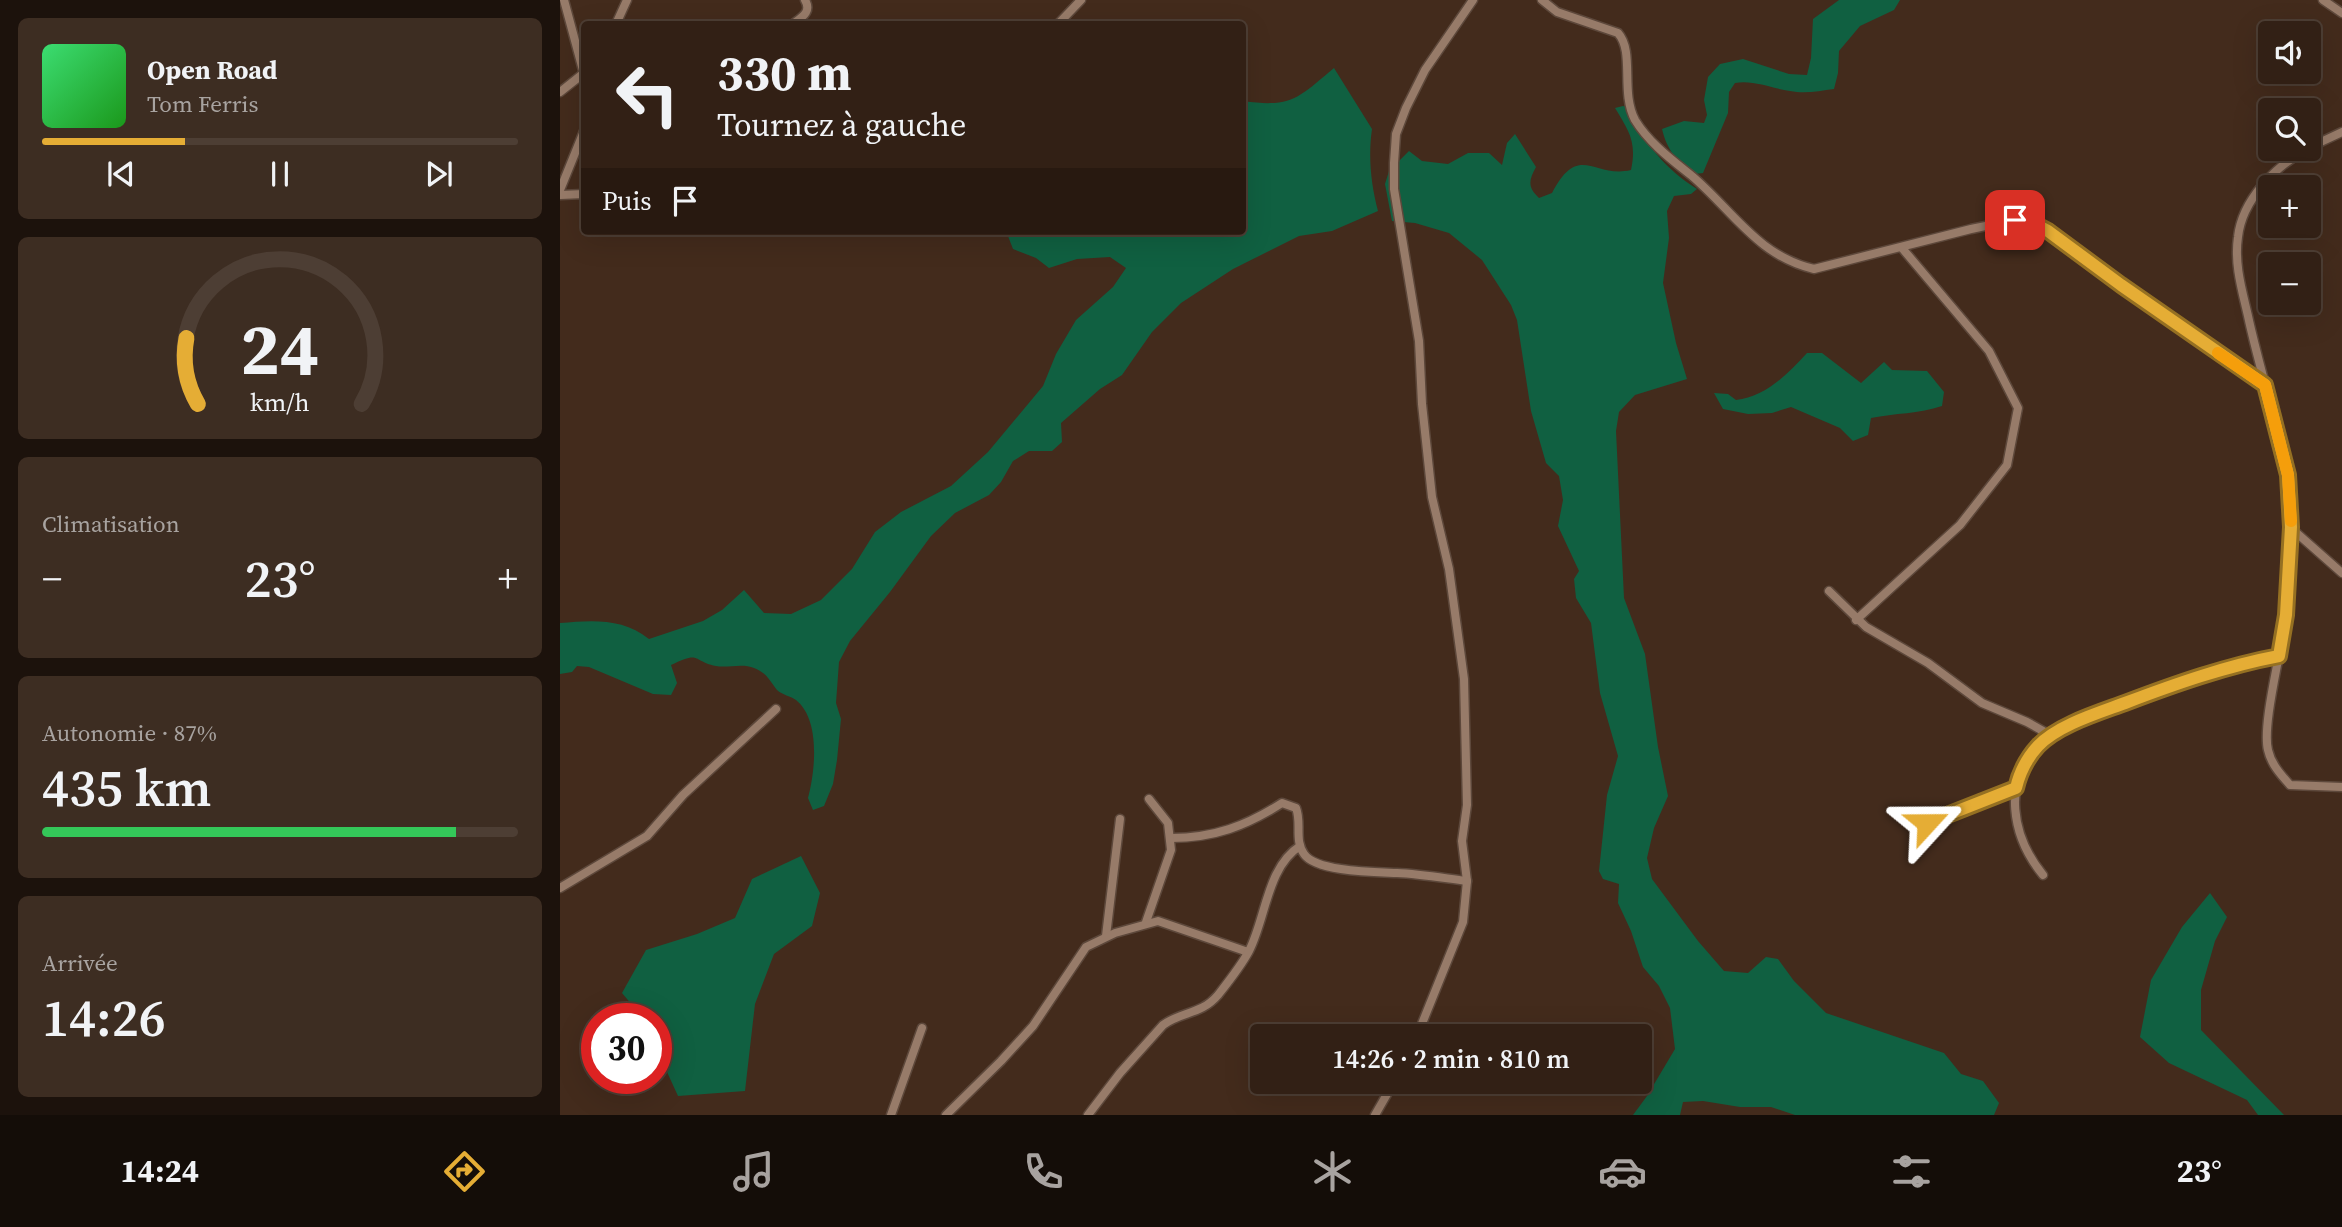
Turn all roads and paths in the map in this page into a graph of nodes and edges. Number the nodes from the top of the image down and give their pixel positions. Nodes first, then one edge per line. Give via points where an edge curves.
1 (564, 0) edge
2 (627, 0) edge
3 (805, 0) edge
4 (1081, 0) edge
5 (1473, 0) edge
6 (1542, 0) edge
7 (2323, 0) edge
8 (2342, 13) edge
9 (618, 21) edge
10 (796, 21) edge
11 (1061, 21) edge
12 (581, 63) edge
13 (581, 76) edge
14 (560, 92) edge
15 (2342, 132) edge
16 (581, 139) edge
17 (2321, 142) edge
18 (2289, 161) edge
19 (560, 192) edge
20 (581, 194) edge
21 (1902, 248) junction
22 (2265, 385) junction
23 (2291, 527) junction
24 (2342, 573) edge
25 (1829, 591) dead end
26 (1856, 620) junction
27 (2279, 656) junction
28 (776, 709) dead end
29 (2052, 736) junction
30 (2342, 787) edge
31 (2016, 788) junction
32 (1149, 799) dead end
33 (1120, 819) dead end
34 (1927, 823) dead end
35 (1171, 838) junction
36 (1300, 846) junction
37 (2043, 875) dead end
38 (1466, 881) junction
39 (560, 888) edge
40 (1146, 922) junction
41 (1106, 936) junction
42 (1248, 952) junction
43 (1422, 1024) edge
44 (922, 1028) dead end
45 (1387, 1094) edge
46 (891, 1115) edge
47 (946, 1115) edge
48 (1088, 1115) edge
49 (1375, 1115) edge

1 - 12 street
2 - 9 street
3 - 10 street via 807,12
4 - 11 street
5 - 38 street via 1425,70 1406,108 1396,134 1394,176 1419,341 1432,497 1449,569 1464,680 1467,805 1461,841
6 - 21 street via 1558,12 1624,38 1626,90 1635,120 1675,164 1773,252 1814,269
7 - 8 street
13 - 14 street
15 - 17 street
16 - 19 street
18 - 22 street via 2261,188 2238,234 2236,258
19 - 20 street
21 - 22 street via 2015,220 2033,223
21 - 26 street via 1989,351 2018,408 2007,465 1960,525
22 - 23 street via 2288,475
23 - 24 street
23 - 27 street
25 - 26 street
26 - 29 street via 1928,663 1982,703
27 - 29 street via 2146,695 2088,716
27 - 30 street via 2267,747 2273,763 2290,785
28 - 39 street via 647,836
29 - 31 street via 2020,769
31 - 34 street
31 - 37 street via 2020,837
32 - 35 street via 1168,823
33 - 41 street
35 - 36 street via 1197,838 1234,828 1282,803 1296,807 1299,814
35 - 40 street
36 - 38 street via 1315,863
36 - 42 street via 1284,859
38 - 43 street via 1463,922
40 - 41 street
40 - 42 street via 1158,921
41 - 47 street via 1086,947 1033,1026
42 - 48 street via 1204,1008 1163,1025
44 - 46 street
45 - 49 street

